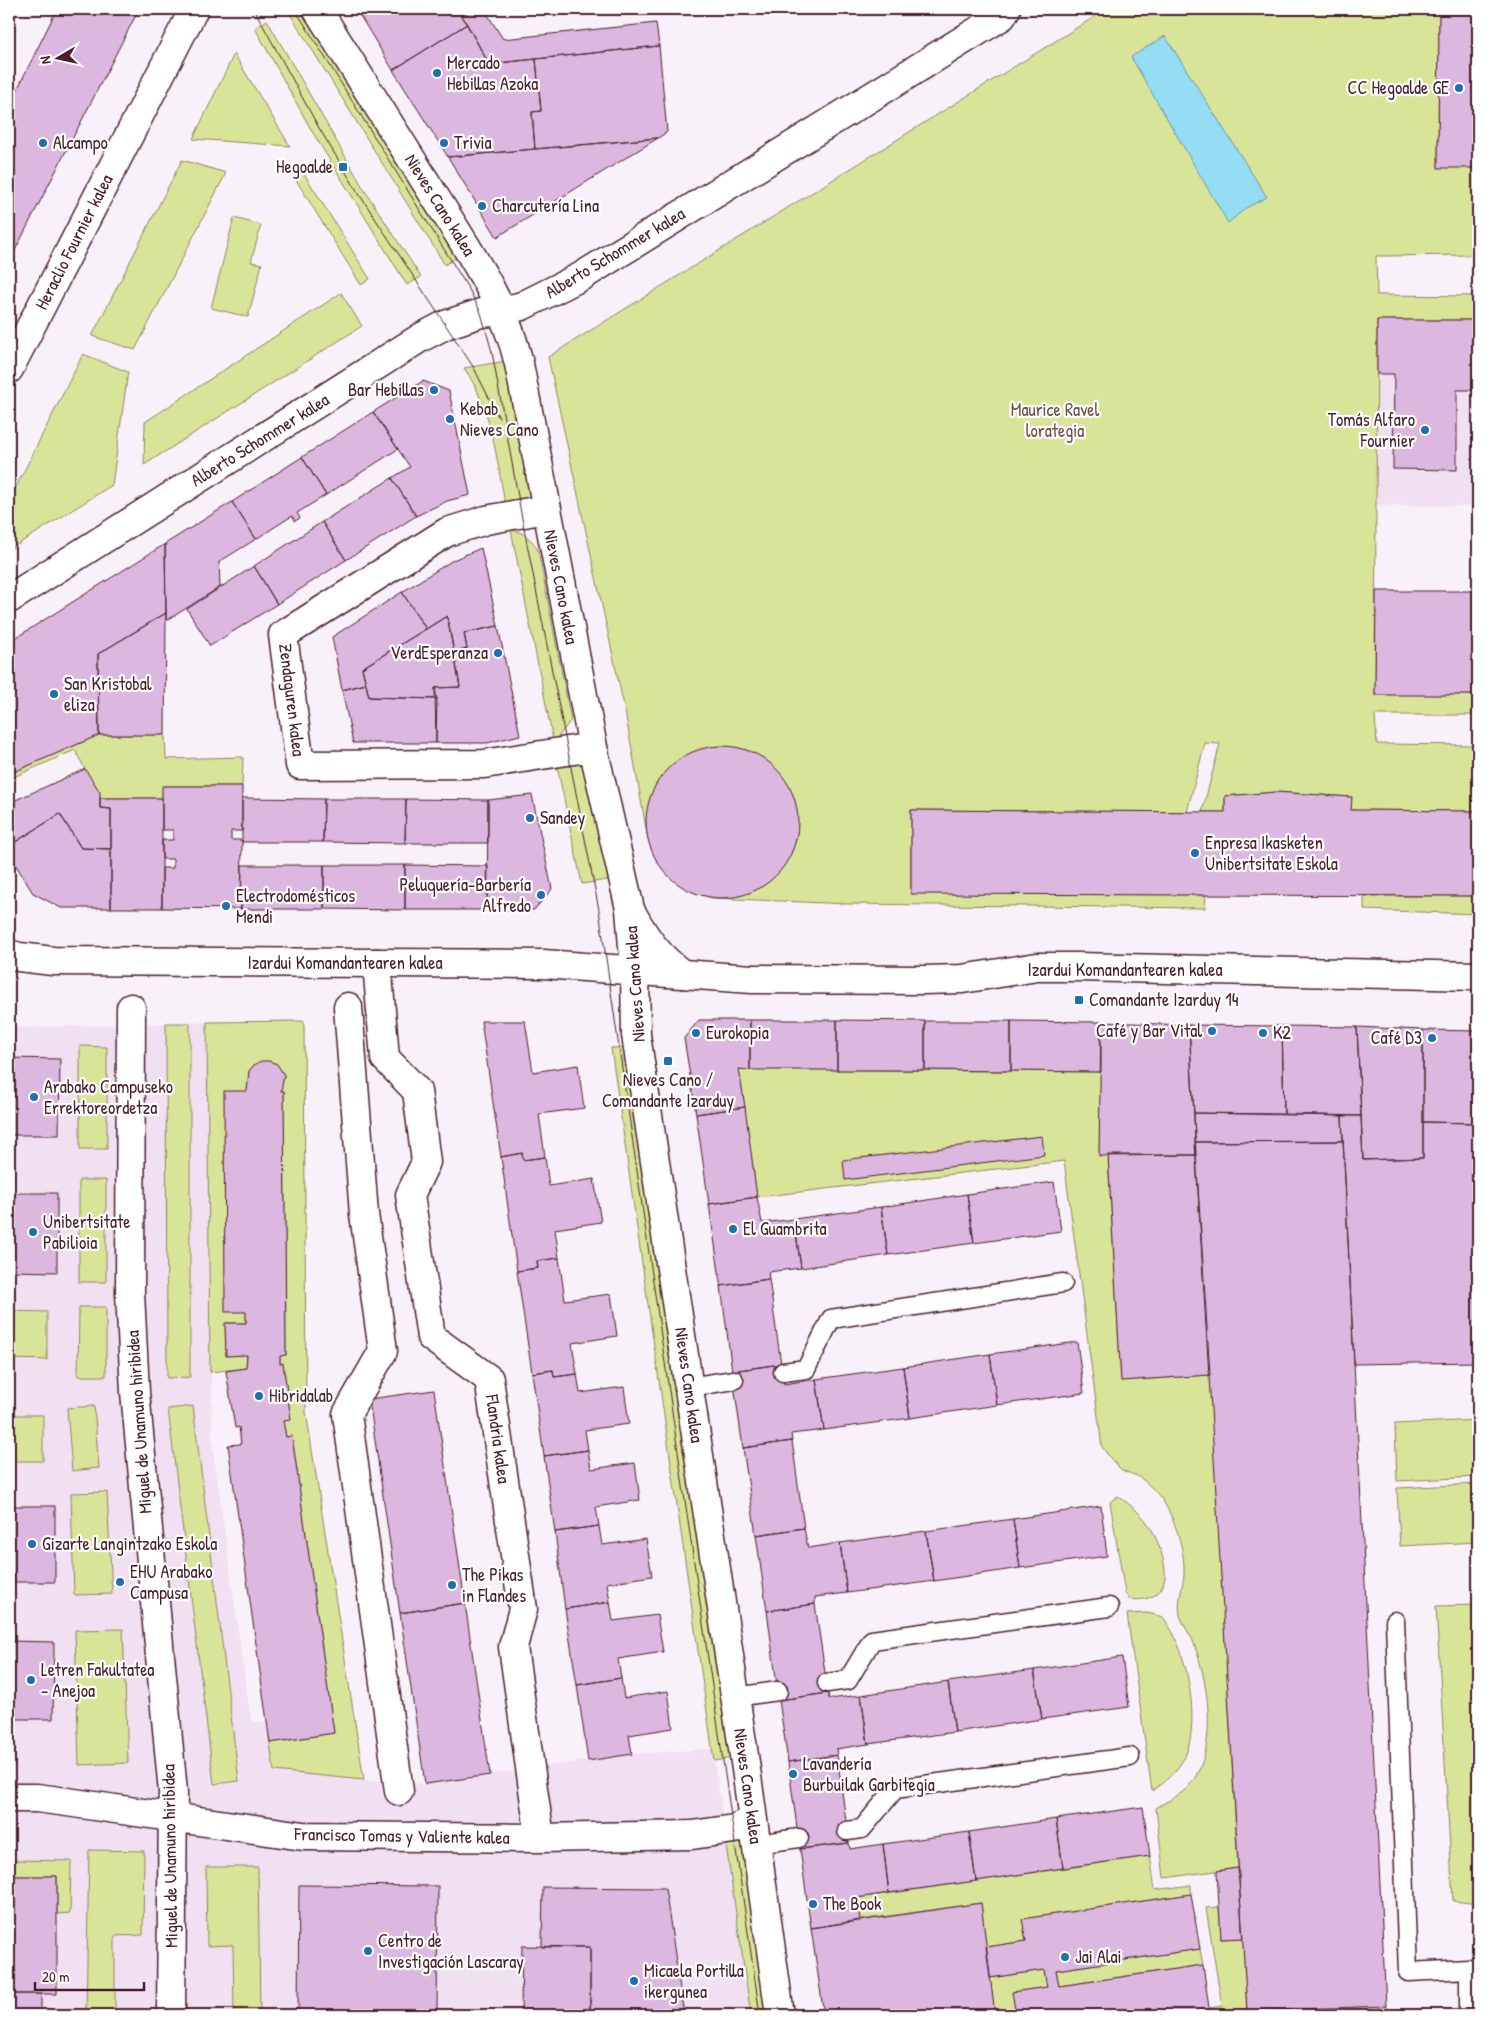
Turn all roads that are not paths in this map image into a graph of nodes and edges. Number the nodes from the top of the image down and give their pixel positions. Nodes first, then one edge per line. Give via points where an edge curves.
1 (194, 9) edge
2 (318, 9) edge
3 (1006, 9) edge
4 (502, 311) junction
5 (9, 369) edge
6 (546, 509) junction
7 (9, 599) edge
8 (593, 747) junction
9 (630, 909) junction
10 (9, 954) edge
11 (376, 963) junction
12 (635, 971) junction
13 (682, 974) junction
14 (1478, 976) edge
15 (348, 1007) dead end
16 (131, 1008) dead end
17 (1064, 1284) dead end
18 (783, 1372) dead end
19 (734, 1380) dead end
20 (689, 1387) junction
21 (1109, 1608) dead end
22 (1395, 1621) dead end
23 (826, 1683) dead end
24 (778, 1691) dead end
25 (735, 1697) junction
26 (1130, 1756) dead end
27 (399, 1791) dead end
28 (9, 1798) edge
29 (173, 1816) junction
30 (848, 1831) dead end
31 (755, 1832) junction
32 (540, 1838) junction
33 (799, 1838) dead end
34 (171, 2015) edge
35 (780, 2015) edge
36 (1469, 2015) edge

1 - 5 street, Heraclio Fournier kalea
2 - 4 street, Nieves Cano kalea via 478,265
3 - 4 street, Alberto Schommer kalea via 1002,16 582,276 522,306
4 - 6 street, Nieves Cano kalea via 519,364
4 - 7 street, Alberto Schommer kalea via 481,313 445,325 420,338
6 - 8 street, Nieves Cano kalea
6 - 8 street, Zendaguren kalea via 486,520 447,532 283,635 300,765 484,764
8 - 9 street, Nieves Cano kalea
9 - 12 street, Nieves Cano kalea
9 - 13 street via 648,942 663,960
10 - 11 street, Izardui Komandantearen kalea via 53,961
11 - 12 street, Izardui Komandantearen kalea via 562,964
11 - 32 street, Flandria kalea via 385,1058 417,1091 426,1162 410,1195 431,1337 489,1379 523,1610 512,1647
12 - 13 street, Izardui Komandantearen kalea
12 - 20 street, Nieves Cano kalea via 636,1035
13 - 14 street, Izardui Komandantearen kalea via 923,980 962,979 1037,967 1077,967
15 - 27 street via 364,1214 383,1351 347,1414
16 - 29 street, Miguel de Unamuno hiribidea via 130,1293 135,1392
17 - 18 lane via 831,1319 806,1369
19 - 20 lane
20 - 25 street, Nieves Cano kalea
21 - 23 lane via 872,1640 848,1680
22 - 36 lane via 1408,1972 1469,1969
24 - 25 lane
25 - 31 street, Nieves Cano kalea
26 - 30 lane via 895,1789 862,1829
28 - 29 street, Francisco Tomas y Valiente kalea via 52,1800
29 - 32 street, Francisco Tomas y Valiente kalea via 303,1836
29 - 34 street, Miguel de Unamuno hiribidea
31 - 32 street, Francisco Tomas y Valiente kalea via 734,1829 692,1835
31 - 33 lane
31 - 35 street, Nieves Cano kalea

